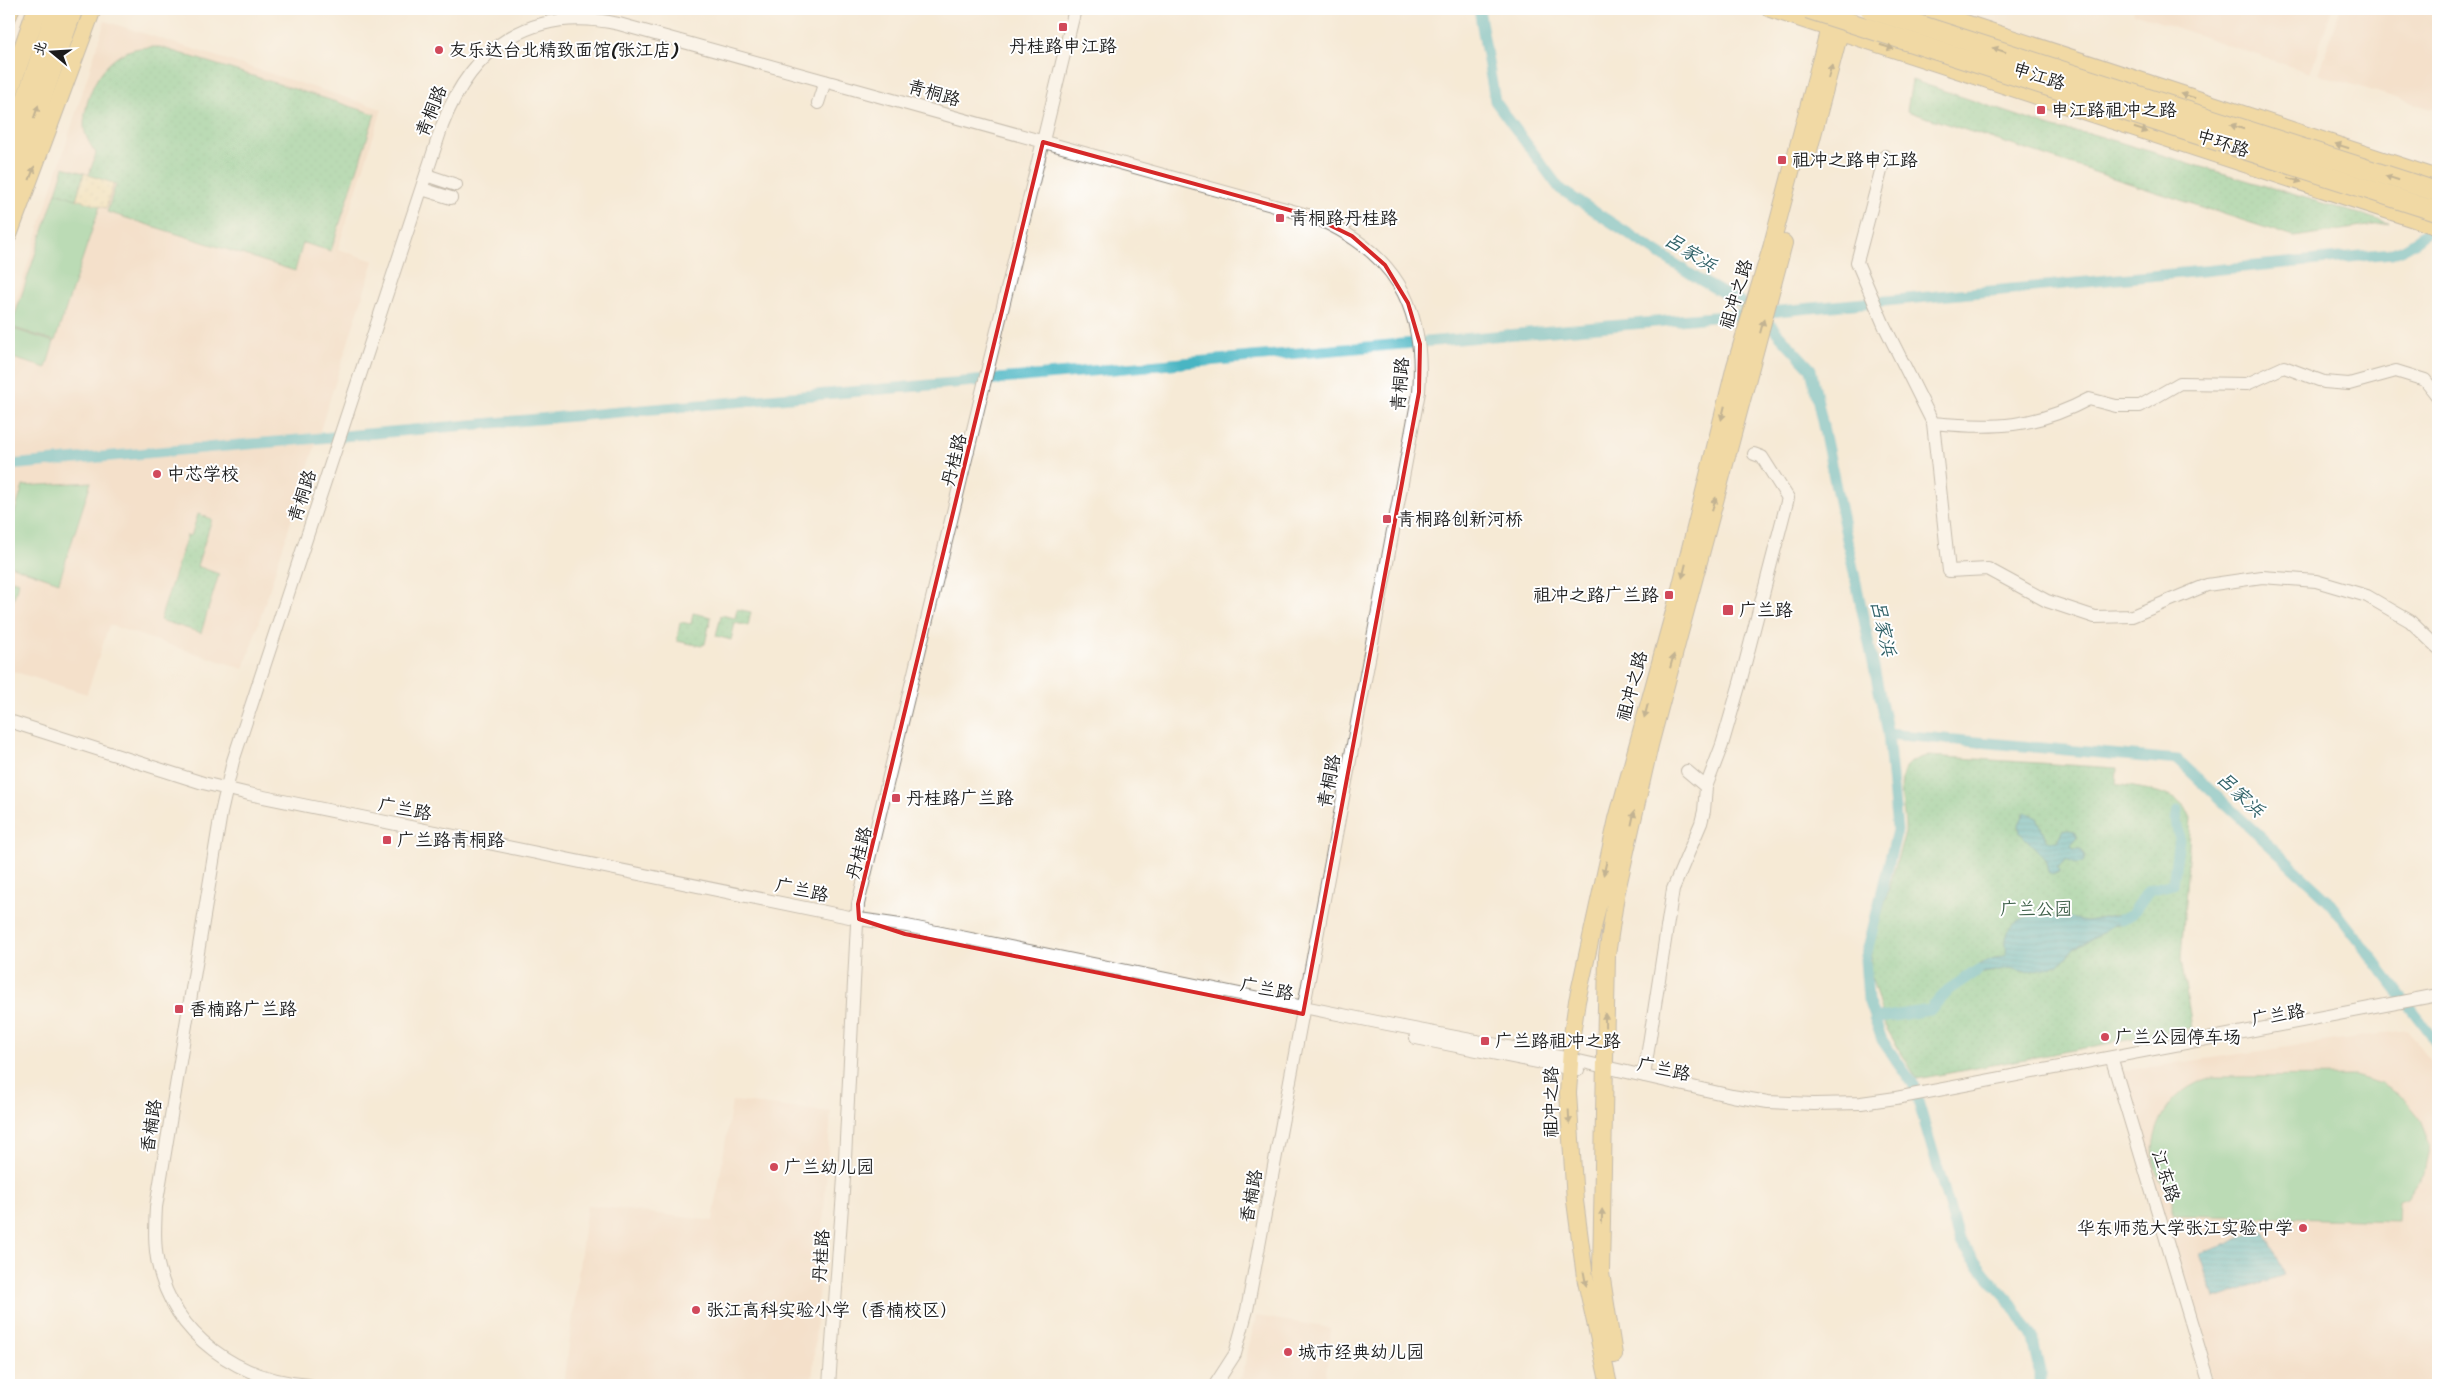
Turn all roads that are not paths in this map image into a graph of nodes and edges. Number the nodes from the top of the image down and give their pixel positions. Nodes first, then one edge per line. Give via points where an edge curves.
1 (11, 9) edge
2 (36, 9) edge
3 (57, 9) edge
4 (73, 9) edge
5 (93, 9) edge
6 (1074, 9) edge
7 (1082, 9) edge
8 (1770, 9) edge
9 (1808, 9) edge
10 (1834, 9) edge
11 (1846, 9) edge
12 (1870, 9) edge
13 (1923, 9) edge
14 (9, 15) edge
15 (1834, 30) junction
16 (825, 81) junction
17 (9, 90) edge
18 (818, 102) dead end
19 (1046, 142) junction
20 (9, 150) edge
21 (1885, 156) dead end
22 (426, 176) junction
23 (2438, 178) edge
24 (456, 185) dead end
25 (422, 189) junction
26 (9, 191) edge
27 (2438, 192) edge
28 (451, 198) dead end
29 (2438, 212) edge
30 (2438, 228) edge
31 (9, 235) edge
32 (1742, 369) junction
33 (2438, 397) edge
34 (1933, 423) junction
35 (1754, 454) dead end
36 (2438, 648) edge
37 (9, 721) edge
38 (1687, 771) dead end
39 (1706, 787) junction
40 (226, 789) junction
41 (859, 919) junction
42 (2437, 998) edge
43 (2390, 1008) junction
44 (1304, 1010) junction
45 (2113, 1063) junction
46 (1570, 1064) junction
47 (1605, 1072) junction
48 (1644, 1076) junction
49 (1943, 1092) junction
50 (1897, 1101) junction
51 (309, 1385) edge
52 (829, 1385) edge
53 (1215, 1385) edge
54 (1609, 1385) edge
55 (1620, 1385) edge
56 (2210, 1385) edge

1 - 14 main road
2 - 17 highway
3 - 20 highway
26 -> 4 highway
31 -> 5 main road
6 - 19 street, 丹桂路
7 - 19 street, 丹桂路
8 - 15 main road, 申江路
9 - 29 highway, 中环路, bridge
10 - 15 main road, 祖冲之路
11 - 15 main road, 祖冲之路
27 -> 12 highway, 中环路, bridge
23 -> 13 main road, 申江路
15 -> 30 main road, 申江路
15 - 32 main road, 祖冲之路
16 - 18 street
16 - 19 street, 青桐路
16 - 22 street, 青桐路 via 600,20 576,18 550,22 518,33 485,56 472,70 448,110
19 - 41 street, 丹桂路 via 858,904
19 - 44 street, 青桐路 via 1263,202 1332,225 1358,240 1385,265 1399,285 1416,324 1422,364 1419,392
21 - 34 street via 1857,262
22 - 24 street
22 - 25 street, 青桐路
25 - 28 street
25 - 40 street, 青桐路
32 -> 46 main road, 祖冲之路 via 1616,819 1586,951
47 -> 32 main road, 祖冲之路 via 1607,955 1616,895
33 - 34 street via 2425,380 2396,371 2349,384 2324,382 2284,366 2247,384 2180,384 2140,406 2116,406 2089,399 2066,411 2026,424 1976,428
34 - 36 street via 1949,571 1988,569 2047,601 2095,617 2132,616 2207,585 2262,577 2316,581 2367,596 2410,621
35 - 39 street via 1762,457 1788,498 1740,683
37 - 40 street, 广兰路
38 - 39 street
39 - 48 street via 1701,823 1673,889
40 - 41 street, 广兰路
40 - 51 street, 香楠路 via 156,1207 156,1246 161,1272 175,1307 211,1350 259,1376
41 - 44 street, 广兰路 via 872,927 953,944
41 - 52 street, 丹桂路
42 - 43 street, 广兰路
43 - 45 street, 广兰路
43 - 49 street, 广兰路
44 - 46 street, 广兰路 via 1493,1055
44 - 53 street, 香楠路 via 1246,1318 1234,1354
45 - 49 street, 广兰路
45 - 56 street, 江东路
46 - 47 street, 广兰路
46 -> 54 main road, 祖冲之路 via 1568,1102 1575,1200 1585,1277
47 - 48 street, 广兰路
47 - 50 street, 广兰路 via 1732,1101 1792,1109 1862,1108
55 -> 47 main road, 祖冲之路 via 1601,1274
48 - 50 street, 广兰路 via 1768,1102 1838,1104
49 - 50 street, 广兰路

